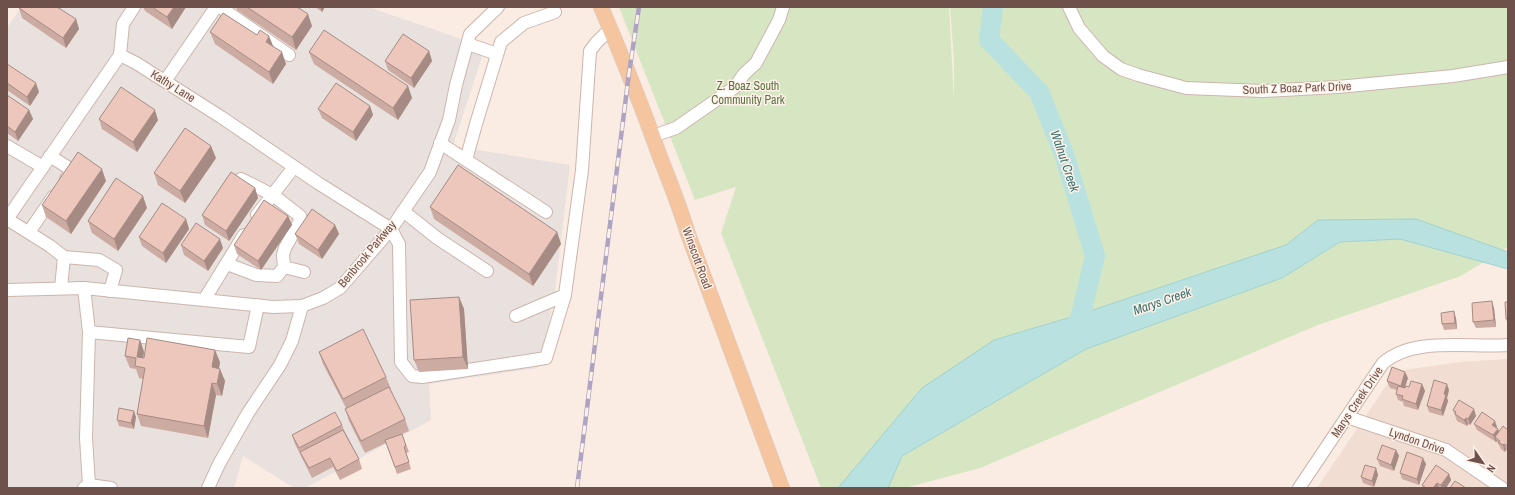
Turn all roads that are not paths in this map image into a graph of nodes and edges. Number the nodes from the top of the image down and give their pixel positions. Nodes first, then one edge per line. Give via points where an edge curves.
1 (134, 7) edge
2 (216, 7) edge
3 (220, 7) edge
4 (498, 7) edge
5 (601, 7) edge
6 (784, 7) edge
7 (1069, 7) edge
8 (555, 12) dead end
9 (610, 29) junction
10 (468, 44) junction
11 (497, 54) junction
12 (120, 55) junction
13 (288, 55) dead end
14 (1508, 67) edge
15 (165, 81) junction
16 (653, 136) junction
17 (440, 143) junction
18 (7, 146) edge
19 (50, 156) junction
20 (466, 160) junction
21 (43, 167) junction
22 (294, 167) junction
23 (241, 179) edge
24 (273, 195) junction
25 (403, 211) junction
26 (546, 212) dead end
27 (7, 219) edge
28 (391, 229) junction
29 (29, 232) junction
30 (64, 257) junction
31 (227, 264) junction
32 (284, 268) junction
33 (487, 271) dead end
34 (304, 272) dead end
35 (61, 288) junction
36 (84, 288) junction
37 (7, 290) edge
38 (110, 291) junction
39 (565, 294) junction
40 (204, 300) junction
41 (258, 305) junction
42 (302, 306) junction
43 (516, 316) dead end
44 (89, 332) junction
45 (1508, 345) edge
46 (1347, 417) junction
47 (86, 486) edge
48 (111, 488) edge
49 (208, 488) edge
50 (782, 488) edge
51 (1299, 488) edge
52 (1502, 488) edge

1 - 12 street via 123,24
2 - 15 street
3 - 13 street
4 - 10 street, Benbrook Parkway via 470,34
5 - 9 main road, Winscott Road
6 - 16 street via 756,63 735,87 676,128
7 - 14 street, South Z Boaz Park Drive via 1079,28 1103,56 1121,69 1186,88 1263,91 1330,87 1453,76
8 - 11 street via 524,23 501,42
9 - 16 main road, Winscott Road
9 - 39 street via 590,51 582,170
10 - 11 street
10 - 17 street, Benbrook Parkway via 449,120
11 - 20 street
12 - 15 street, Kathy Lane
12 - 19 street
15 - 22 street, Kathy Lane
16 - 50 main road, Winscott Road
17 - 20 street
17 - 25 street, Benbrook Parkway via 430,172
18 - 21 street
19 - 21 street
19 - 29 street via 72,170
20 - 26 street
21 - 27 street
22 - 24 street
22 - 28 street, Kathy Lane
23 - 24 street
24 - 31 street via 257,215
24 - 32 street via 301,219 285,248
25 - 28 street, Benbrook Parkway
25 - 33 street via 436,238
27 - 29 street
28 - 39 street via 399,244 401,362 412,376 422,377 546,358
28 - 42 street, Benbrook Parkway via 340,288
29 - 30 street
30 - 35 street
30 - 38 street via 98,260 116,270
31 - 32 street via 262,276 277,276
31 - 40 street
32 - 34 street
35 - 36 street, Benbrook Parkway
35 - 37 street, Benbrook Parkway
36 - 38 street, Benbrook Parkway
36 - 44 street
38 - 40 street, Benbrook Parkway
39 - 43 street
40 - 41 street, Benbrook Parkway
41 - 42 street, Benbrook Parkway
41 - 44 street via 249,347
42 - 49 street via 292,340 280,365 248,413
44 - 47 street
45 - 46 street, Marys Creek Drive via 1427,346 1396,354 1383,363
46 - 51 street, Marys Creek Drive
46 - 52 street, Lyndon Drive via 1446,450
47 - 48 street

